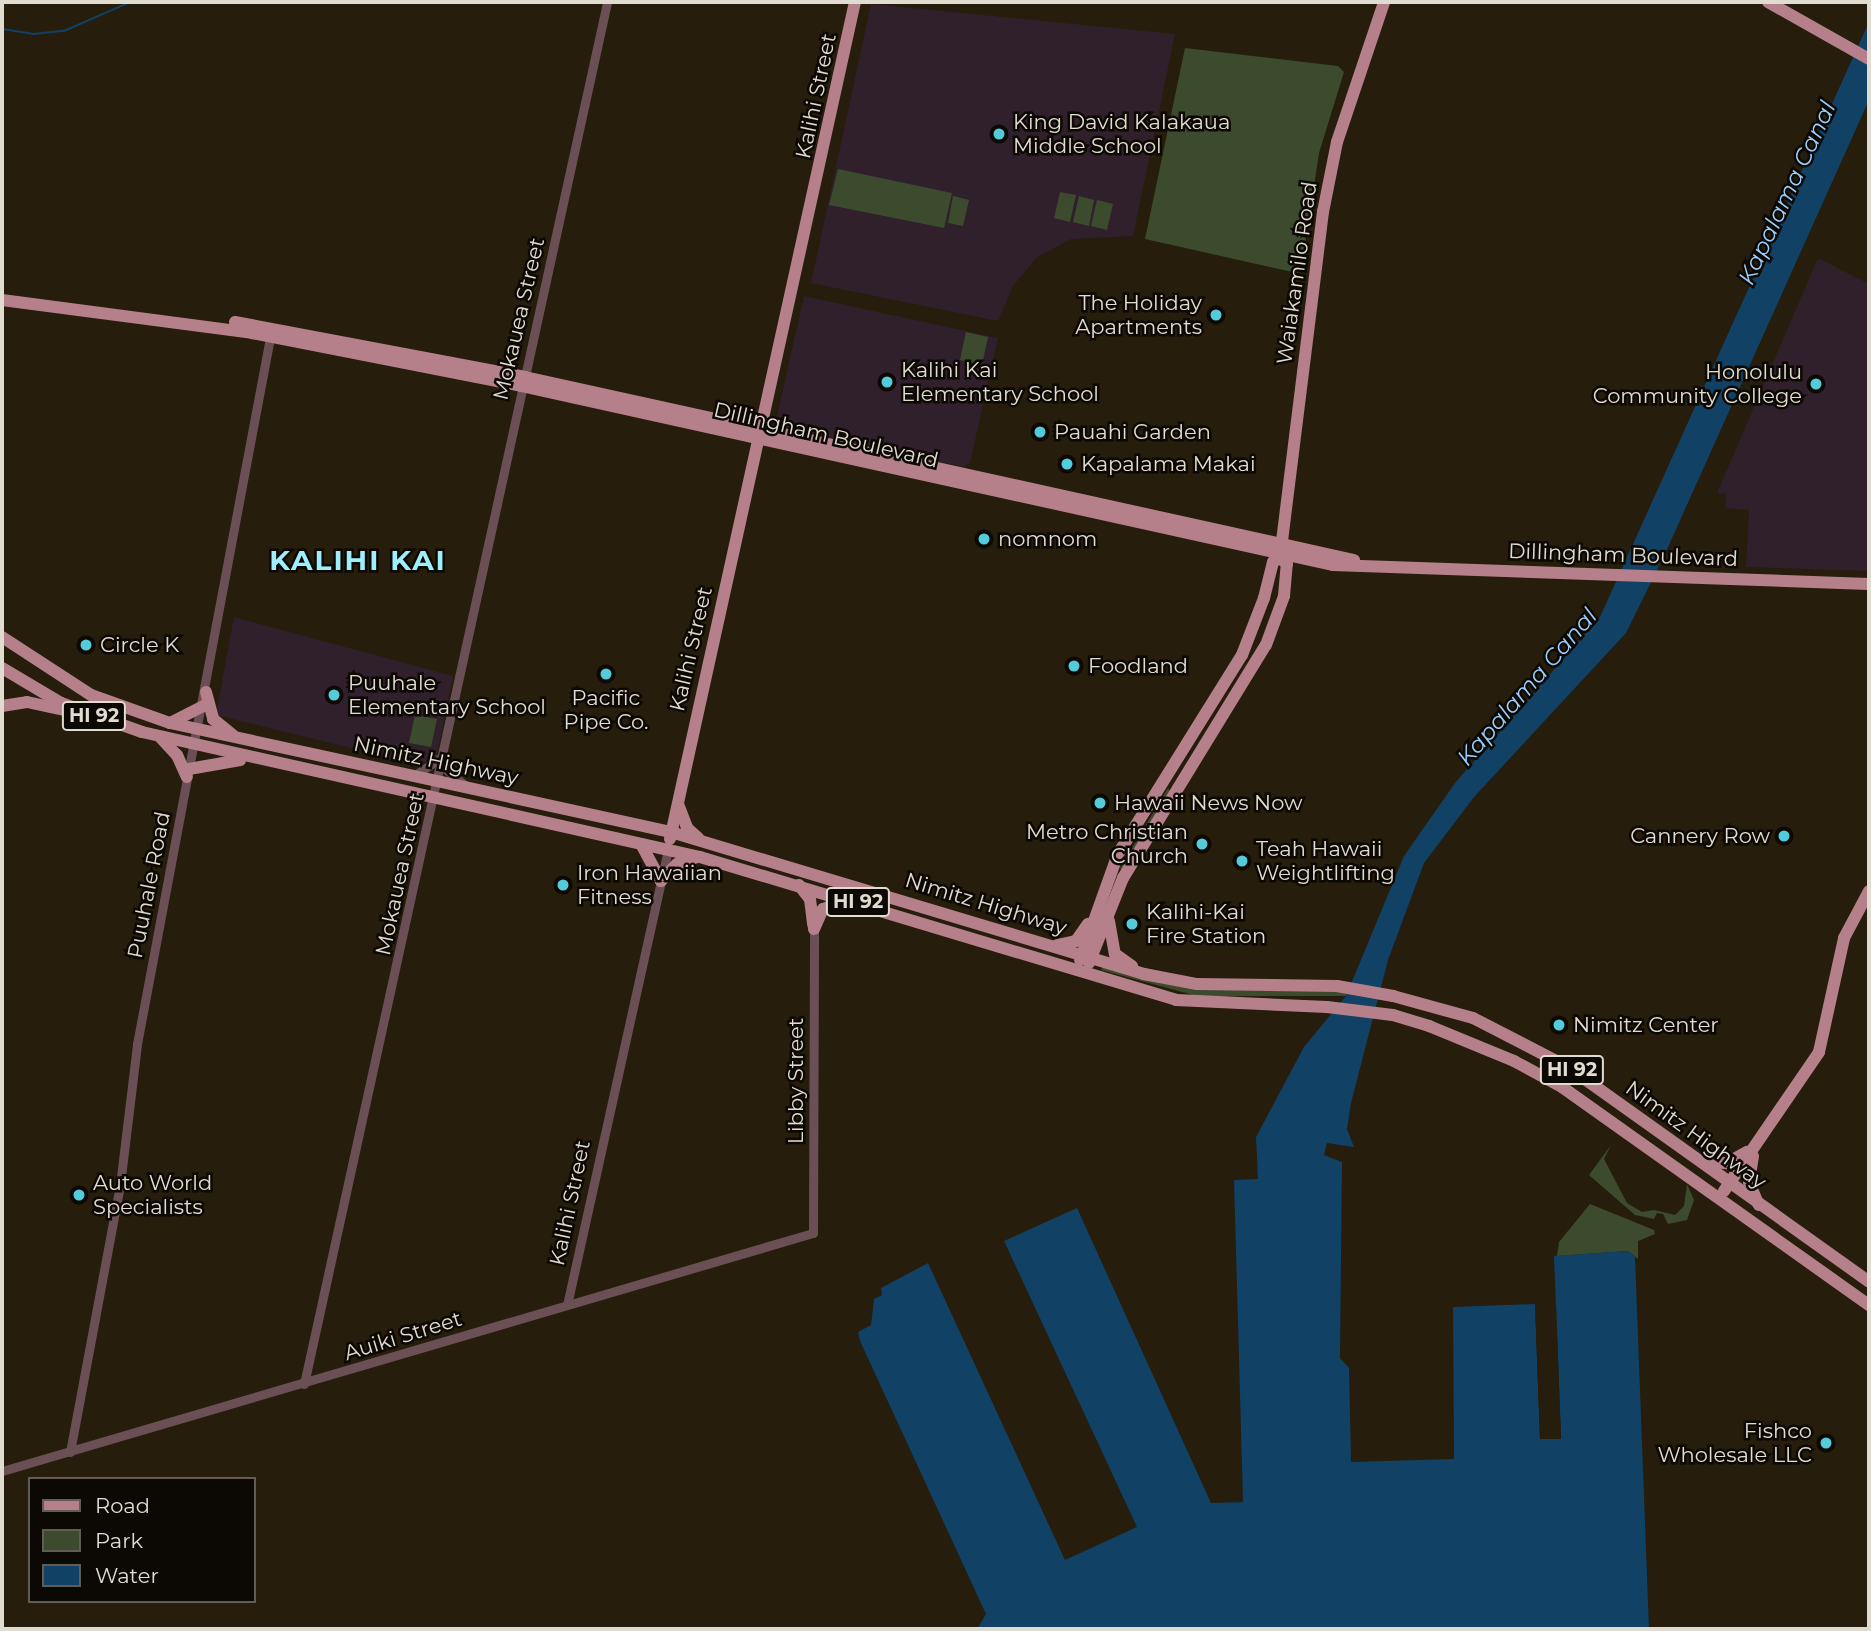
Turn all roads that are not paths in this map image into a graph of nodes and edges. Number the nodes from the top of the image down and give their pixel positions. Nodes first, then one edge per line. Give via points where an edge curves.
1 (607, 2) edge
2 (855, 2) edge
3 (1384, 2) edge
4 (1768, 2) edge
5 (1869, 59) edge
6 (2, 292) edge
7 (2, 300) edge
8 (272, 331) junction
9 (524, 381) junction
10 (759, 433) junction
11 (1281, 553) junction
12 (1869, 584) edge
13 (2, 638) edge
14 (2, 668) edge
15 (206, 692) junction
16 (2, 706) edge
17 (204, 706) junction
18 (87, 714) junction
19 (170, 723) junction
20 (198, 730) junction
21 (160, 737) junction
22 (240, 739) junction
23 (194, 745) junction
24 (444, 754) junction
25 (250, 760) junction
26 (442, 766) junction
27 (188, 773) junction
28 (415, 775) junction
29 (439, 779) junction
30 (466, 786) junction
31 (435, 797) junction
32 (677, 800) junction
33 (649, 828) junction
34 (671, 832) junction
35 (701, 840) junction
36 (641, 844) junction
37 (668, 850) junction
38 (700, 857) junction
39 (661, 881) junction
40 (798, 884) junction
41 (1869, 891) edge
42 (851, 900) junction
43 (1106, 903) junction
44 (814, 929) junction
45 (1053, 945) junction
46 (1087, 956) junction
47 (1080, 971) junction
48 (1144, 974) junction
49 (1758, 1143) junction
50 (1699, 1160) junction
51 (1729, 1184) junction
52 (1720, 1196) junction
53 (1759, 1205) junction
54 (813, 1233) joint
55 (1869, 1282) edge
56 (1869, 1304) edge
57 (567, 1305) junction
58 (304, 1384) junction
59 (70, 1452) junction
60 (2, 1471) edge

1 - 9 street, Mokauea Street
2 - 10 main road, Kalihi Street
3 - 11 main road, Waiakamilo Road via 1327,186
4 - 5 main road
6 - 8 main road
7 - 8 main road
8 - 9 main road, Dillingham Boulevard
8 - 15 street, Puuhale Road
9 - 10 main road, Dillingham Boulevard
9 - 24 street, Mokauea Street
10 - 11 main road, Dillingham Boulevard
10 - 32 main road, Kalihi Street
11 - 12 main road, Dillingham Boulevard via 1375,565
11 - 43 main road, Waiakamilo Road via 1273,562 1258,619 1241,655 1118,854
11 - 43 main road, Waiakamilo Road via 1287,564 1284,596 1266,645
13 - 19 main road, Nimitz Highway / HI 92 via 80,689
14 - 18 main road, Nimitz Highway / HI 92
15 - 17 street, Puuhale Road
15 - 22 main road via 213,719
16 - 18 main road via 27,702
17 - 19 main road
17 - 20 street, Puuhale Road
18 - 21 main road, Nimitz Highway / HI 92
19 - 20 main road, Nimitz Highway / HI 92
20 - 22 main road, Nimitz Highway / HI 92
20 - 23 street, Puuhale Road
21 - 23 main road, Nimitz Highway / HI 92
21 - 27 main road
22 - 28 main road, Nimitz Highway / HI 92
23 - 25 main road, Nimitz Highway / HI 92
23 - 27 street, Puuhale Road
24 - 26 street, Mokauea Street
24 - 28 street
25 - 27 main road
25 - 31 main road, Nimitz Highway / HI 92
26 - 29 street, Mokauea Street
26 - 30 street
27 - 59 street, Puuhale Road via 136,1044 118,1197
28 - 29 main road, Nimitz Highway / HI 92
29 - 30 main road, Nimitz Highway / HI 92
29 - 31 street, Mokauea Street
30 - 33 main road, Nimitz Highway / HI 92
31 - 36 main road, Nimitz Highway / HI 92
31 - 58 street, Mokauea Street
32 - 33 main road via 665,817
32 - 34 main road, Kalihi Street
32 - 35 main road via 687,828
33 - 34 main road, Nimitz Highway / HI 92
34 - 35 main road, Nimitz Highway / HI 92
34 - 37 main road, Kalihi Street
35 - 45 main road, Nimitz Highway / HI 92
36 - 37 main road, Nimitz Highway / HI 92
36 - 39 main road
37 - 38 main road, Nimitz Highway / HI 92
37 - 39 street, Kalihi Street
38 - 39 main road via 677,864
38 - 40 main road, Nimitz Highway / HI 92
39 - 57 street, Kalihi Street
40 - 42 main road, Nimitz Highway / HI 92
40 - 44 main road via 810,899
41 - 49 main road via 1844,939 1819,1052
42 - 44 main road via 823,909
42 - 47 main road, Nimitz Highway / HI 92
43 - 45 main road via 1083,936
43 - 46 main road, Waiakamilo Road
43 - 48 main road via 1109,943 1115,954
44 - 54 street, Libby Street
45 - 46 main road, Nimitz Highway / HI 92
46 - 47 main road, Waiakamilo Road
46 - 48 main road, Nimitz Highway / HI 92
47 - 52 main road, Nimitz Highway / HI 92 via 1176,1000 1393,1015 1464,1039 1562,1087
48 - 50 main road, Nimitz Highway / HI 92 via 1196,984 1337,986 1473,1018 1527,1042
49 - 50 main road via 1732,1162
49 - 51 main road
49 - 53 main road via 1748,1170
50 - 51 main road, Nimitz Highway / HI 92
51 - 52 main road
51 - 53 main road, Nimitz Highway / HI 92
52 - 56 main road, Nimitz Highway / HI 92
53 - 55 main road, Nimitz Highway / HI 92
54 - 57 street, Auiki Street
57 - 58 street, Auiki Street
58 - 59 street, Auiki Street
59 - 60 street, Auiki Street

